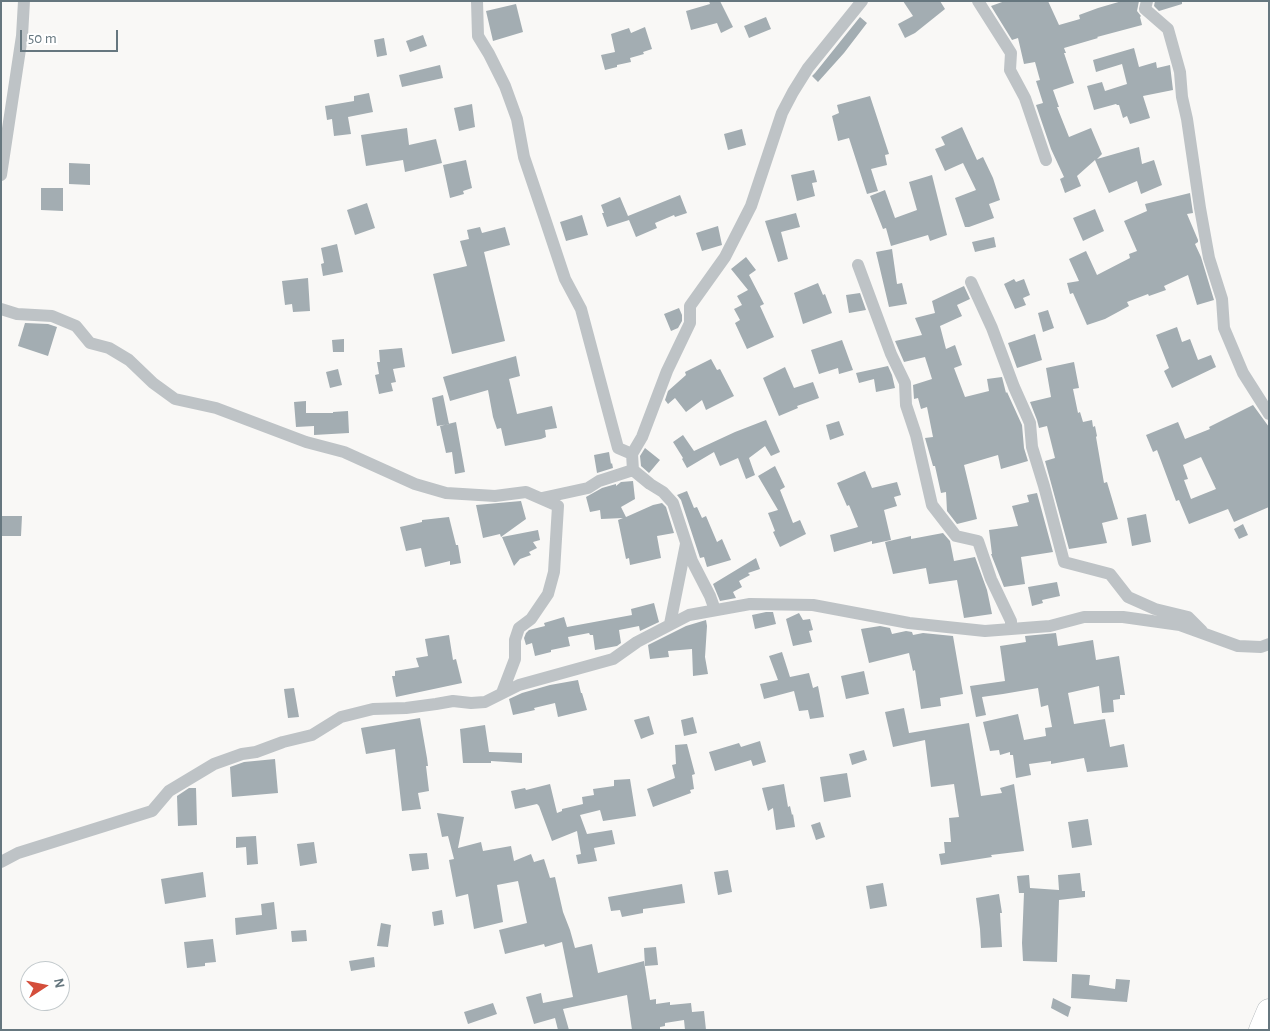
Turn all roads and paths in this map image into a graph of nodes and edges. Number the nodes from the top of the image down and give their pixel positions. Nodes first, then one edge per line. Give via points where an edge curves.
1 (24, 1) edge
2 (477, 1) edge
3 (862, 1) edge
4 (978, 1) edge
5 (1148, 1) edge
6 (1046, 160) dead end
7 (1, 175) edge
8 (858, 265) dead end
9 (971, 282) dead end
10 (1, 309) edge
11 (1269, 414) edge
12 (632, 454) junction
13 (633, 470) junction
14 (588, 488) junction
15 (542, 498) junction
16 (558, 506) junction
17 (686, 544) junction
18 (715, 610) junction
19 (670, 624) junction
20 (1011, 629) junction
21 (1207, 635) junction
22 (1269, 644) edge
23 (502, 692) junction
24 (1, 862) edge
25 (1269, 1011) edge
26 (1261, 1030) edge

1 - 7 street via 22,36
2 - 12 street via 478,36 505,86 517,119 524,157 565,279 581,309 618,448
3 - 12 street via 808,68 782,113 751,206 725,256 690,306 690,323
4 - 6 street via 1011,53 1010,70 1025,98
5 - 11 street via 1145,9 1168,29 1180,72 1200,208 1222,299 1224,328 1243,373
8 - 20 street via 905,384 906,405 932,505 956,536 978,541 1011,621
9 - 21 street via 1030,423 1032,448 1064,562 1110,574 1128,597 1155,609 1188,617
10 - 15 street via 17,314 52,316 76,326 90,343 109,348 128,360 175,399 216,408 306,442 344,452 415,484 446,493 495,496 526,492
12 - 13 street
13 - 14 street
13 - 17 street via 673,503
14 - 15 street
14 - 16 street
15 - 16 street
16 - 23 street via 554,572 548,594 520,628 515,640 515,659
17 - 18 street
17 - 19 street
18 - 19 street via 689,614
18 - 20 street via 750,604 813,605 941,627 984,632
19 - 23 street via 613,659
20 - 21 street via 1050,626 1084,617 1123,616 1180,626
21 - 22 street via 1238,646
23 - 24 street via 485,702 453,700 414,707 373,709 341,718 312,735 214,764 169,791 152,811 18,853
25 - 26 highway

